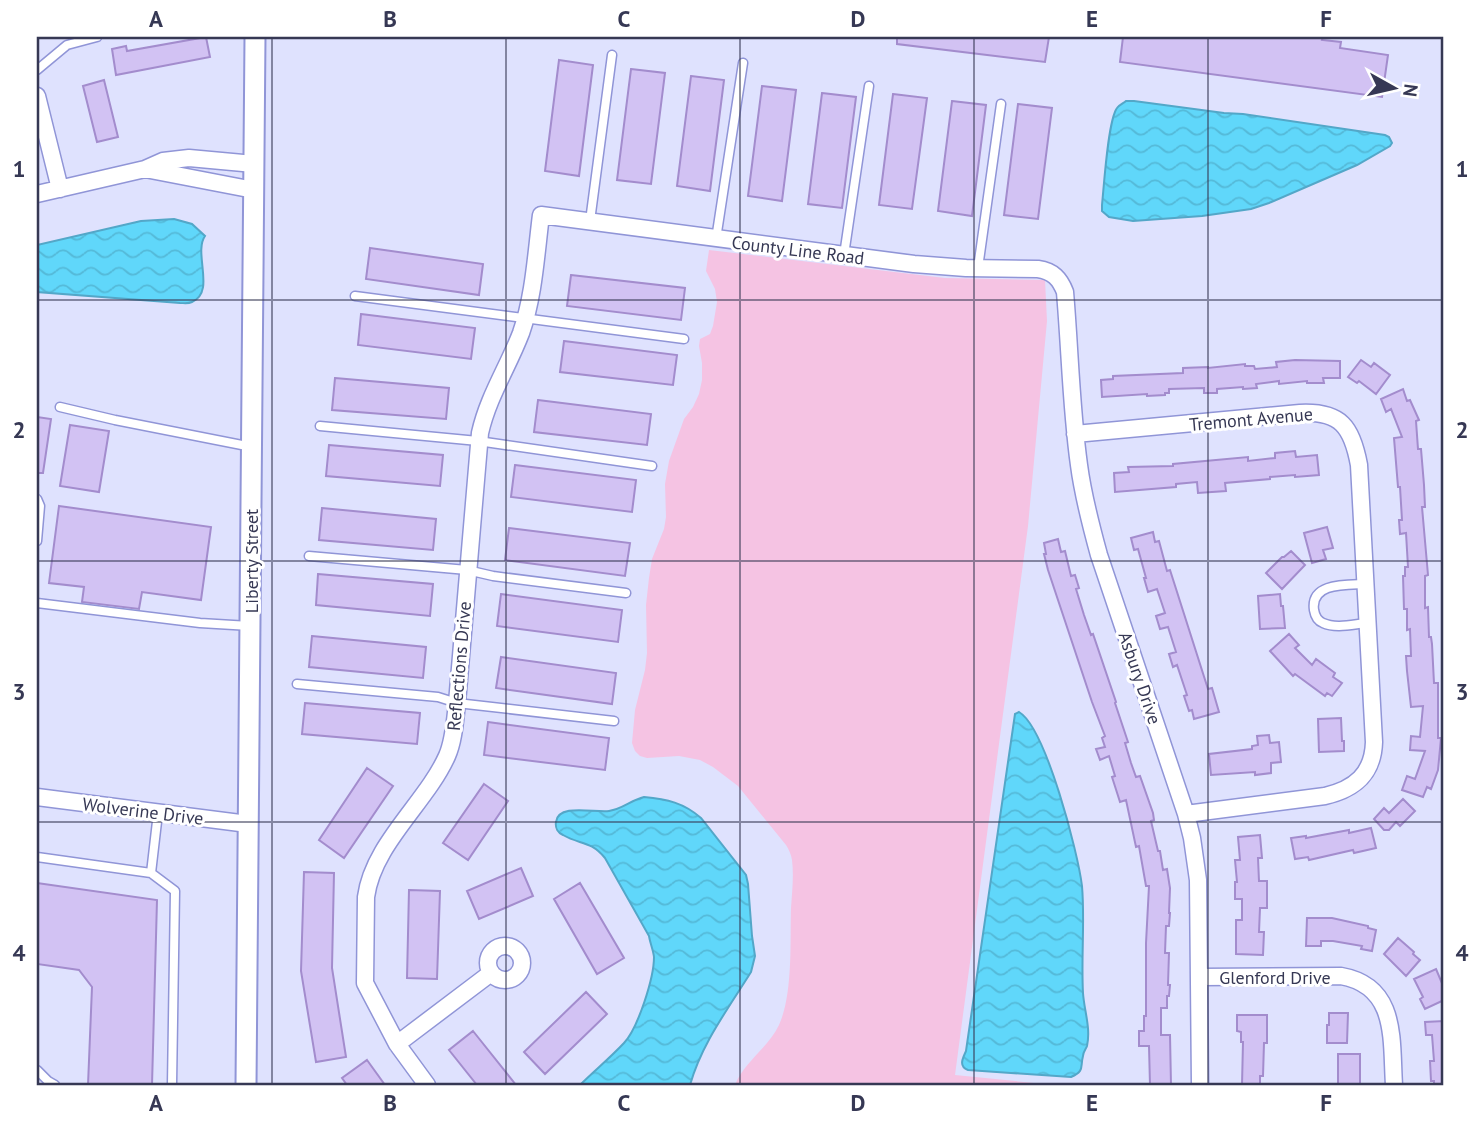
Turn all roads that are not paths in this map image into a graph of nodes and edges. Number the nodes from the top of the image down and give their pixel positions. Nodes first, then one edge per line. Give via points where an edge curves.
1 (97, 37) edge
2 (255, 37) edge
3 (612, 55) dead end
4 (743, 63) dead end
5 (37, 70) edge
6 (869, 86) dead end
7 (37, 96) edge
8 (1001, 104) dead end
9 (254, 164) junction
10 (145, 169) junction
11 (60, 189) junction
12 (254, 190) junction
13 (37, 194) edge
14 (541, 215) joint
15 (590, 221) junction
16 (716, 239) junction
17 (844, 255) junction
18 (978, 268) junction
19 (1055, 276) joint
20 (355, 296) dead end
21 (525, 318) junction
22 (684, 339) dead end
23 (60, 407) dead end
24 (320, 426) dead end
25 (1075, 434) junction
26 (478, 441) junction
27 (252, 447) junction
28 (652, 466) dead end
29 (37, 499) edge
30 (37, 541) edge
31 (309, 556) dead end
32 (467, 570) junction
33 (1365, 584) junction
34 (626, 593) dead end
35 (37, 603) edge
36 (1367, 623) junction
37 (250, 626) junction
38 (297, 684) dead end
39 (457, 702) junction
40 (614, 721) dead end
41 (37, 797) edge
42 (159, 813) junction
43 (1186, 814) junction
44 (248, 824) junction
45 (37, 857) edge
46 (151, 873) junction
47 (491, 973) dead end
48 (1200, 977) junction
49 (397, 1044) junction
50 (37, 1070) edge
51 (55, 1085) edge
52 (172, 1085) edge
53 (246, 1085) edge
54 (427, 1085) edge
55 (1200, 1085) edge
56 (1394, 1085) edge

1 - 5 lane via 67,45
2 - 9 street, Liberty Street
3 - 15 lane
4 - 16 lane
6 - 17 lane
7 - 11 street
8 - 18 lane
9 - 10 street via 189,158
9 - 12 street, Liberty Street
10 - 11 street
10 - 12 street
11 - 13 street
12 - 27 street, Liberty Street
14 - 15 street, County Line Road
14 - 21 street, Reflections Drive
15 - 16 street, County Line Road
16 - 17 street, County Line Road
17 - 18 street, County Line Road
18 - 19 street, County Line Road via 1038,269
19 - 25 street, Asbury Drive via 1065,292
20 - 21 lane
21 - 22 lane
21 - 26 street, Reflections Drive via 487,406
23 - 27 lane
24 - 26 lane
25 - 33 street, Tremont Avenue via 1312,412 1349,421 1359,465
25 - 43 street, Asbury Drive via 1099,555
26 - 28 lane
26 - 32 street, Reflections Drive
27 - 37 street, Liberty Street
29 - 30 lane
31 - 32 lane
32 - 34 lane
32 - 39 street, Reflections Drive
33 - 36 street, Tremont Avenue
33 - 36 lane via 1325,589 1319,593 1314,613 1324,624
35 - 37 lane
36 - 43 street, Tremont Avenue via 1374,754 1362,778 1340,793
37 - 44 street, Liberty Street
38 - 39 lane
39 - 40 lane
39 - 49 street, Reflections Drive via 447,756 381,855 367,886 365,983
41 - 42 street, Wolverine Drive
42 - 44 street, Wolverine Drive
42 - 46 lane
43 - 48 street, Asbury Drive via 1198,880
44 - 53 street, Liberty Street
45 - 46 lane
46 - 52 lane via 176,891
47 - 49 street
48 - 55 street, Asbury Drive
48 - 56 street, Glenford Drive via 1340,976 1367,985 1388,1017
49 - 54 street, Reflections Drive
50 - 51 lane

